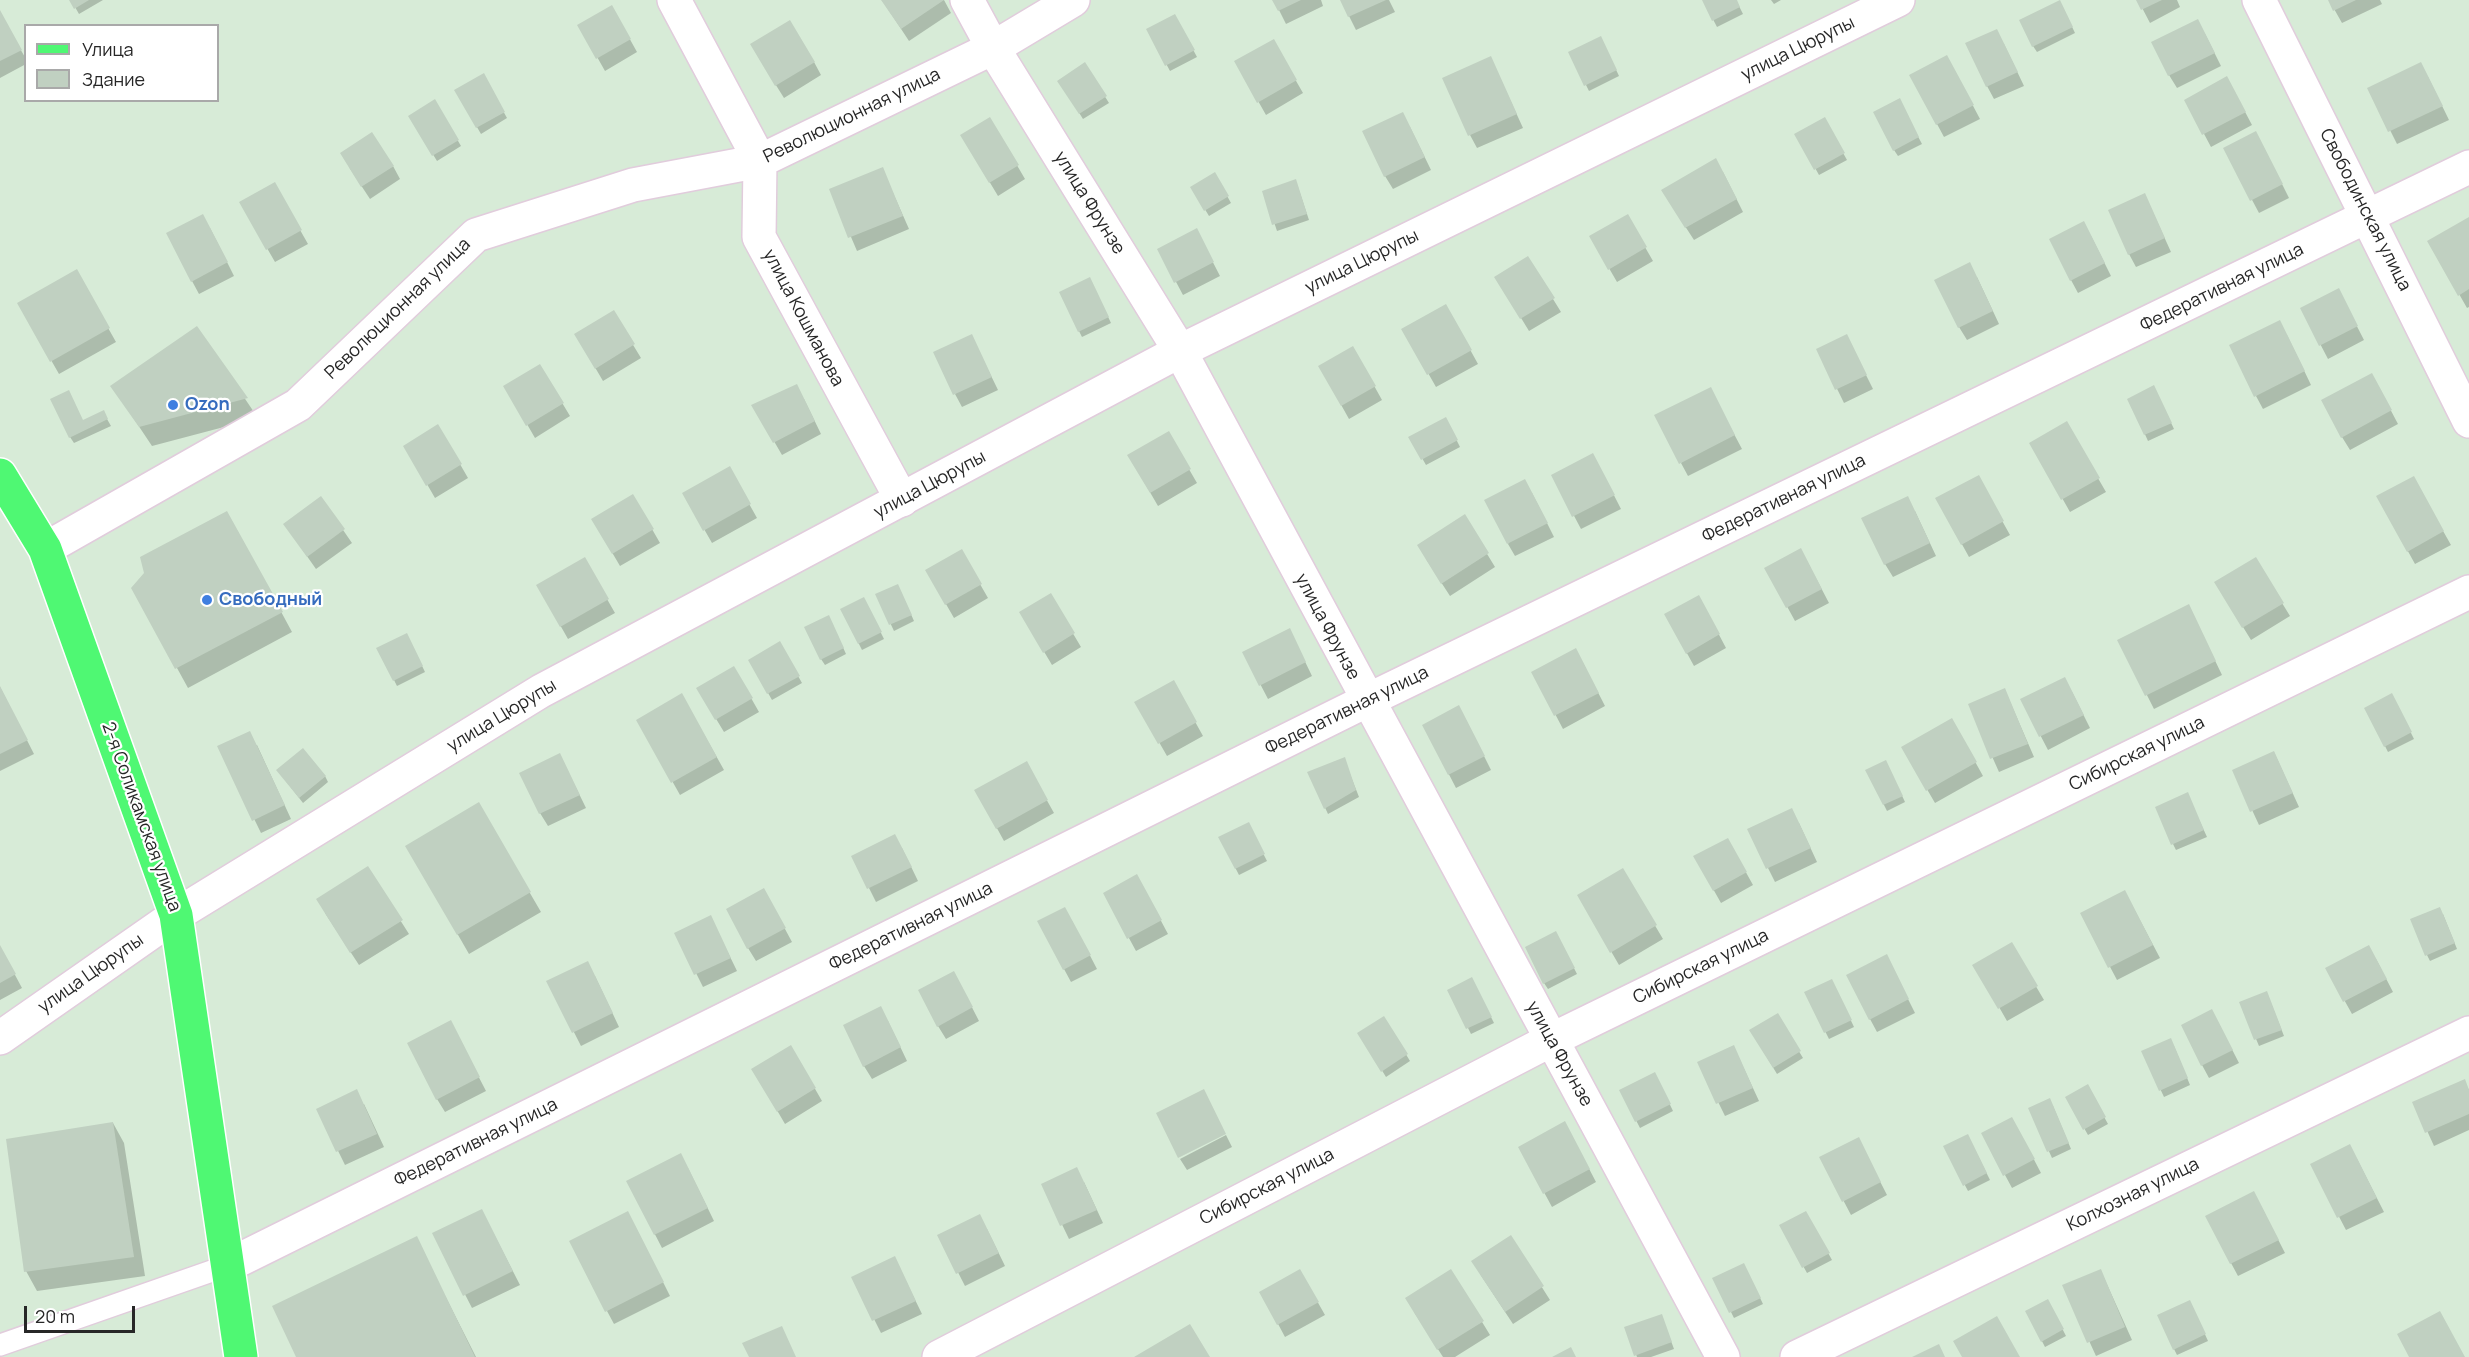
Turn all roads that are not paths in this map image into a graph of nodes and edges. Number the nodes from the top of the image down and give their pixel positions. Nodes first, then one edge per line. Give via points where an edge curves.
1 (674, 0) edge
2 (967, 0) edge
3 (1073, 0) edge
4 (1898, 0) edge
5 (2259, 0) edge
6 (993, 48) junction
7 (760, 160) junction
8 (2469, 167) edge
9 (2369, 217) junction
10 (1180, 351) junction
11 (2469, 421) edge
12 (0, 475) edge
13 (902, 500) junction
14 (45, 549) junction
15 (2469, 592) edge
16 (1366, 700) junction
17 (176, 915) junction
18 (2469, 1033) edge
19 (0, 1038) edge
20 (1551, 1040) junction
21 (229, 1265) junction
22 (0, 1345) edge
23 (241, 1357) edge
24 (939, 1357) edge
25 (1723, 1357) edge
26 (1797, 1357) edge

1 - 7 street, улица Кошманова
2 - 6 street, улица Фрунзе
3 - 6 street, Революционная улица
4 - 10 street, улица Цюрупы
5 - 9 street, Свободинская улица
6 - 7 street, Революционная улица
6 - 10 street, улица Фрунзе
7 - 13 street, улица Кошманова via 759,237
7 - 14 street, Революционная улица via 633,185 476,235 298,405
8 - 9 street, Федеративная улица
9 - 11 street, Свободинская улица
9 - 16 street, Федеративная улица
10 - 13 street, улица Цюрупы
10 - 16 street, улица Фрунзе
12 - 14 main road, 2-я Соликамская улица
13 - 17 street, улица Цюрупы via 541,691
14 - 17 main road, 2-я Соликамская улица
15 - 20 street, Сибирская улица
16 - 20 street, улица Фрунзе
16 - 21 street, Федеративная улица
17 - 19 street, улица Цюрупы
17 - 21 main road, 2-я Соликамская улица
18 - 26 street, Колхозная улица
20 - 24 street, Сибирская улица
20 - 25 street, улица Фрунзе
21 - 22 lane
21 - 23 main road, 2-я Соликамская улица

